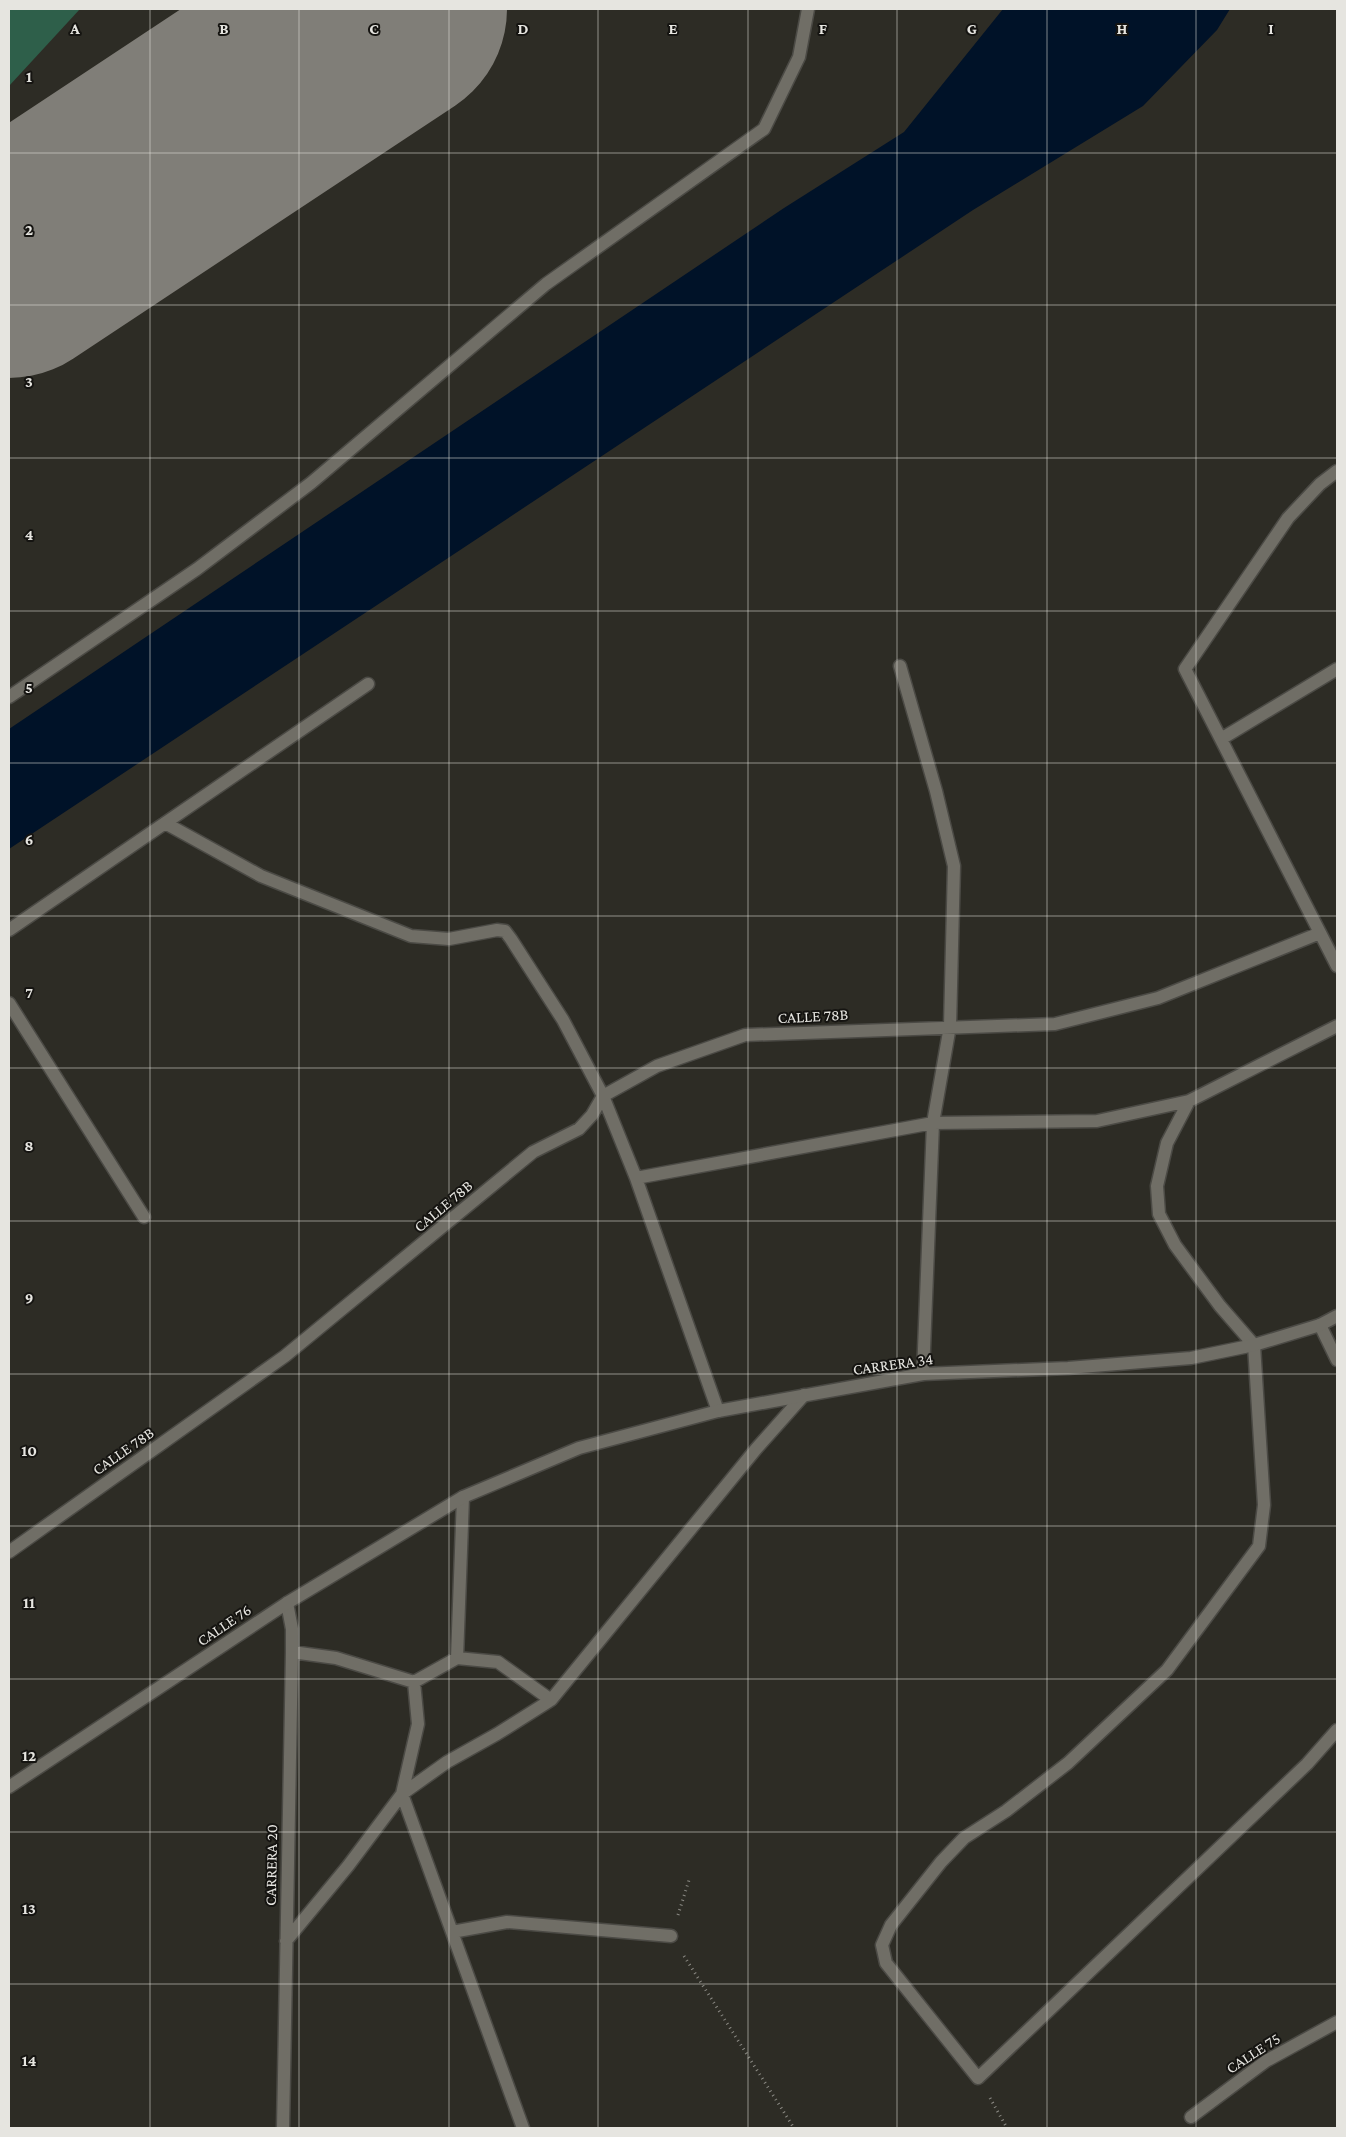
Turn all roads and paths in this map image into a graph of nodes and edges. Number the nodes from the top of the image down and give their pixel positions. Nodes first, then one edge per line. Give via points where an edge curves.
1 (808, 9) edge
2 (1337, 471) edge
3 (900, 666) dead end
4 (1337, 669) edge
5 (368, 684) dead end
6 (9, 697) edge
7 (1221, 739) junction
8 (165, 823) junction
9 (9, 930) edge
10 (1320, 933) junction
11 (1337, 966) edge
12 (9, 1003) edge
13 (950, 1026) junction
14 (1337, 1026) edge
15 (603, 1096) junction
16 (1189, 1101) junction
17 (933, 1123) junction
18 (636, 1178) junction
19 (144, 1217) dead end
20 (1337, 1316) edge
21 (1320, 1325) junction
22 (1254, 1345) junction
23 (1337, 1360) edge
24 (923, 1374) junction
25 (804, 1395) junction
26 (718, 1411) junction
27 (463, 1497) junction
28 (9, 1552) edge
29 (286, 1603) junction
30 (292, 1652) junction
31 (457, 1658) junction
32 (414, 1682) junction
33 (551, 1700) junction
34 (1337, 1730) edge
35 (9, 1787) edge
36 (402, 1794) junction
37 (690, 1877) dead end
38 (452, 1932) junction
39 (671, 1936) junction
40 (286, 1941) junction
41 (1337, 2022) edge
42 (978, 2078) junction
43 (1191, 2117) dead end
44 (283, 2128) edge
45 (523, 2128) edge
46 (794, 2128) edge
47 (1007, 2128) edge

1 - 6 street via 799,57 764,129 546,284 311,483 197,569
2 - 7 street via 1288,518 1185,668
3 - 13 street via 954,866
4 - 7 street
5 - 8 street
7 - 10 street
8 - 9 street
8 - 15 street via 261,876 411,936 449,939 504,931 563,1020
10 - 11 street
10 - 13 street, CALLE 78B via 1158,998 1055,1024
12 - 19 street
13 - 15 street, CALLE 78B via 745,1035 657,1066
13 - 17 street
14 - 16 street
15 - 18 street
15 - 28 street, CALLE 78B via 579,1129 533,1152 285,1356
16 - 17 street via 1097,1120
16 - 22 street via 1167,1143 1157,1186 1159,1214 1174,1245
17 - 18 street
17 - 24 street
18 - 26 street
20 - 21 street, CARRERA 34
21 - 22 street, CARRERA 34
21 - 23 street
22 - 24 street, CARRERA 34 via 1190,1358 1068,1368
22 - 42 street via 1264,1505 1259,1546 1167,1670 1068,1763 964,1838 891,1925 882,1945 886,1963
24 - 25 street, CARRERA 34
25 - 26 street, CARRERA 34
25 - 33 street via 756,1448
26 - 27 street, CARRERA 34 via 579,1448
27 - 29 street, CALLE 76
27 - 31 street
29 - 30 street, CARRERA 20 via 292,1629
29 - 35 street, CALLE 76
30 - 32 street via 336,1658
30 - 40 street, CARRERA 20
31 - 32 street
31 - 33 street via 498,1662
32 - 36 street via 418,1724
33 - 36 street via 447,1762
34 - 42 street via 1307,1764
36 - 38 street
36 - 40 street
37 - 39 path
38 - 39 street via 506,1922
38 - 45 street
39 - 46 path
40 - 44 street, CARRERA 20
41 - 43 street, CALLE 75 via 1266,2061
42 - 47 path

